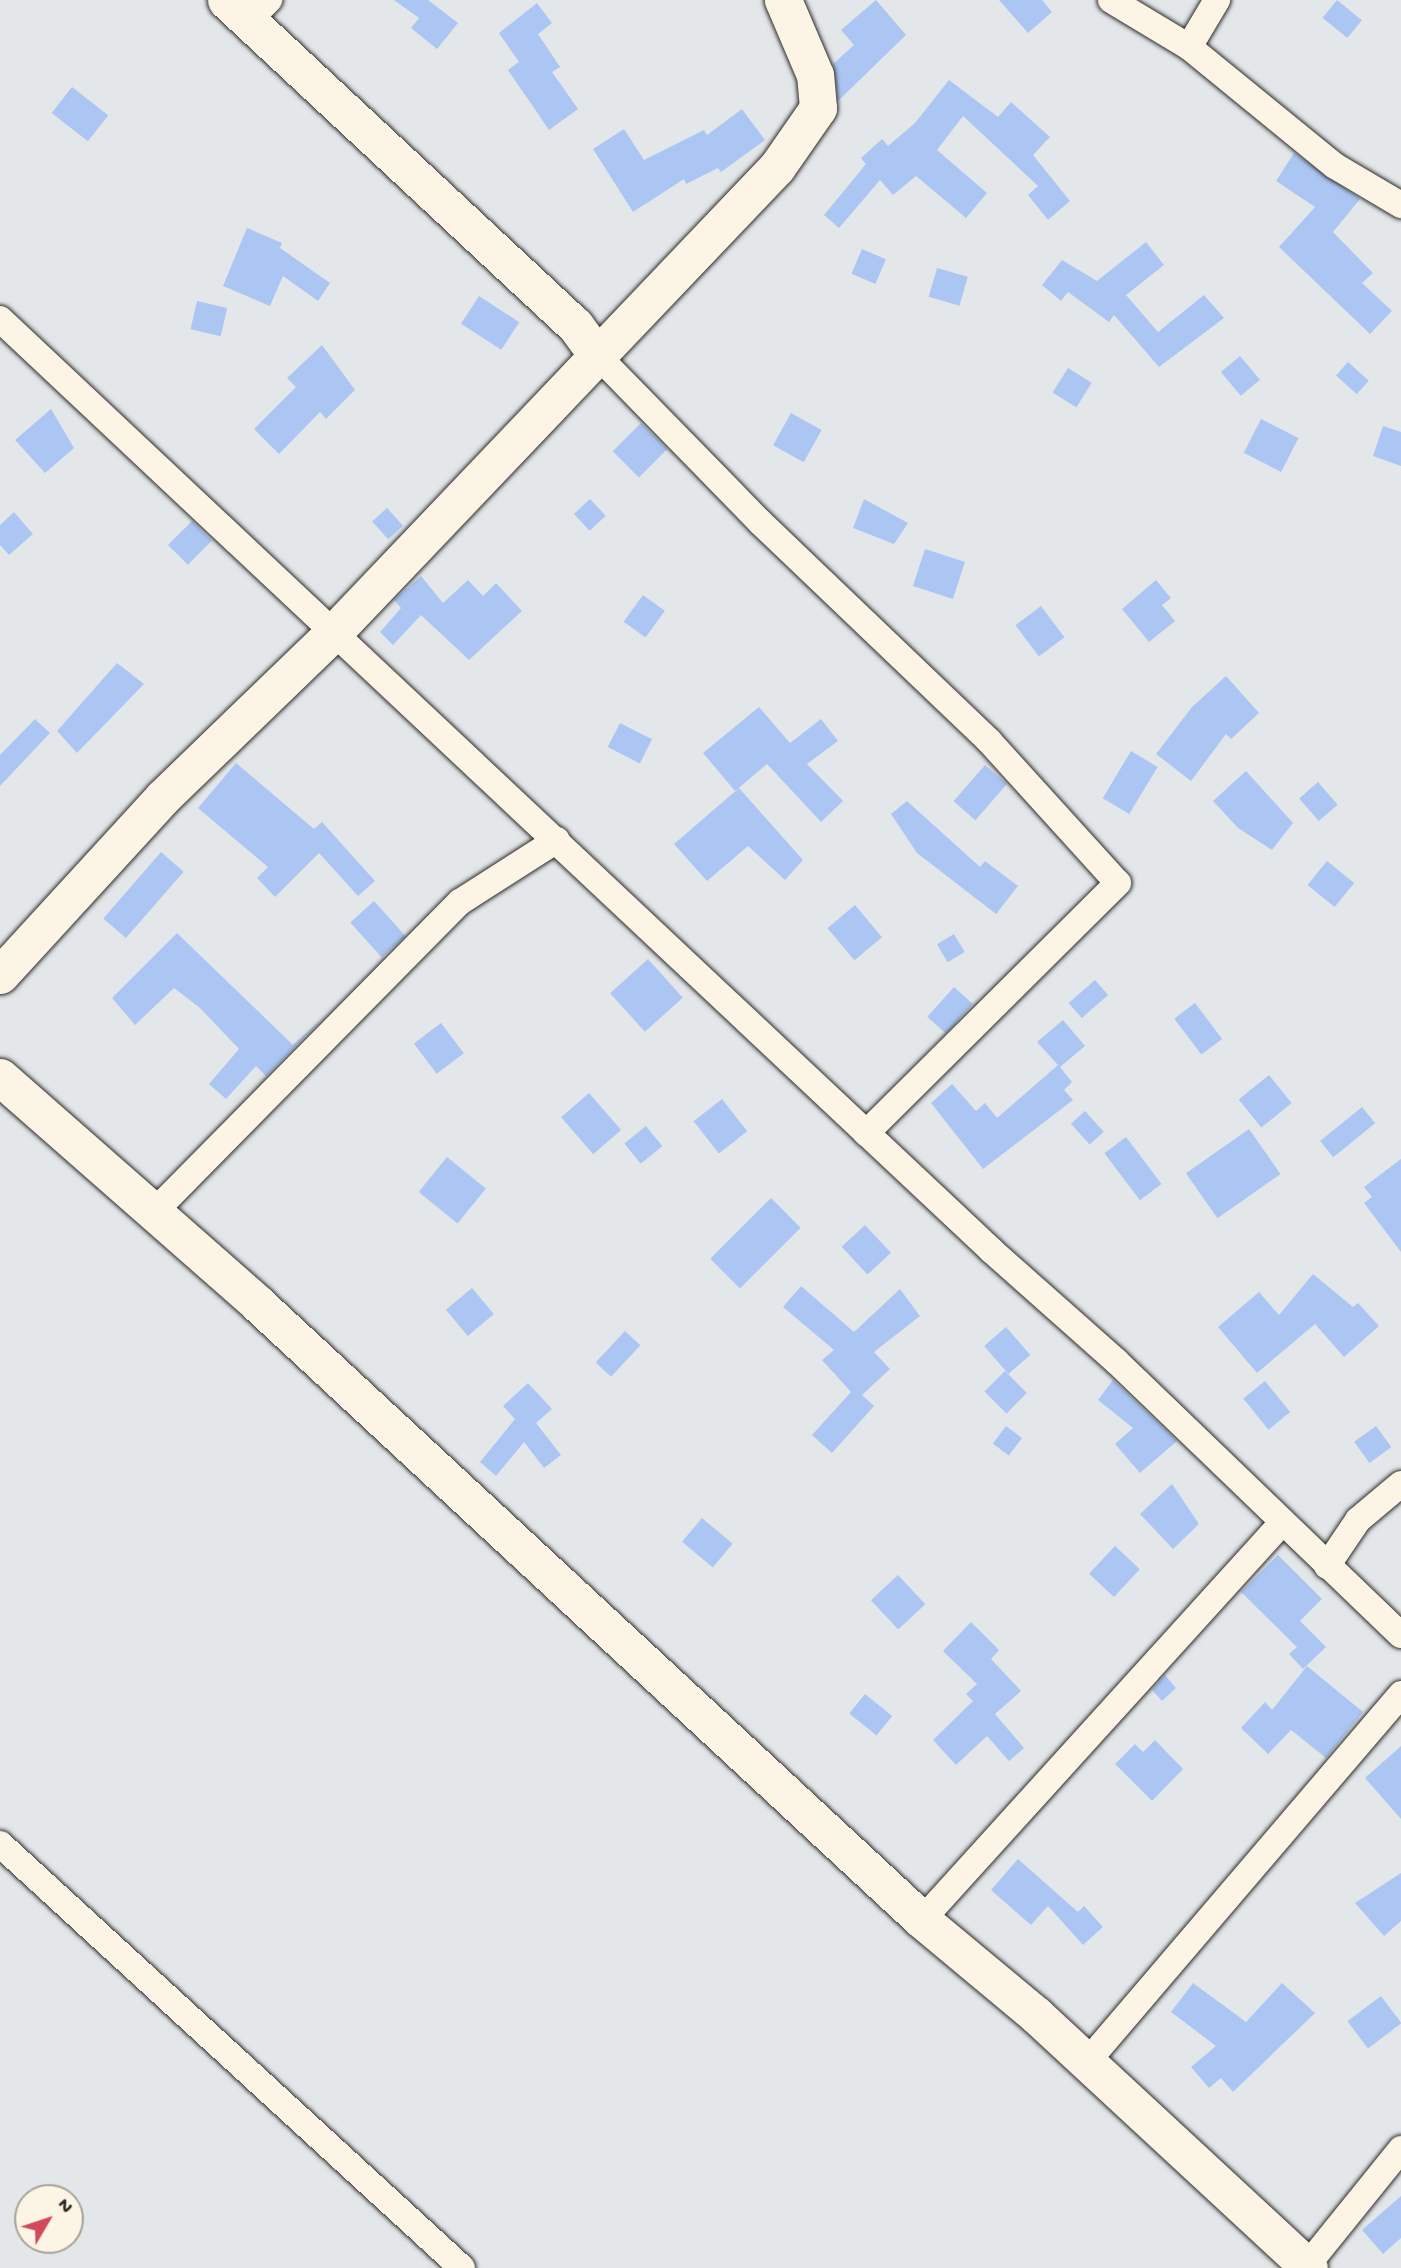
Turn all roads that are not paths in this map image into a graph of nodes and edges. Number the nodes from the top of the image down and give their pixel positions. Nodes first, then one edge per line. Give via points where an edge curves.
1 (783, 0) edge
2 (1111, 0) edge
3 (1217, 0) edge
4 (248, 7) edge
5 (1189, 47) junction
6 (1401, 205) edge
7 (0, 319) edge
8 (597, 355) junction
9 (335, 631) junction
10 (557, 840) junction
11 (0, 975) edge
12 (0, 1077) edge
13 (866, 1133) junction
14 (153, 1213) junction
15 (1401, 1484) edge
16 (1281, 1524) junction
17 (1327, 1566) junction
18 (1401, 1635) edge
19 (1401, 1694) edge
20 (0, 1844) edge
21 (922, 1920) junction
22 (1087, 2062) junction
23 (1401, 2149) edge
24 (1307, 2267) edge
25 (462, 2268) edge

1 - 8 street via 815,75 818,108 777,167
2 - 5 street
3 - 5 street
4 - 8 street via 575,325
5 - 6 street via 1296,138
7 - 9 street
8 - 9 street
8 - 13 street via 760,522 990,742 1118,883
9 - 10 street
9 - 11 street via 162,798
10 - 13 street
10 - 14 street via 460,902
12 - 14 street
13 - 16 street via 1116,1361
14 - 21 street
15 - 17 street via 1358,1520
16 - 17 street
16 - 21 street
17 - 18 street
19 - 22 street
20 - 25 street
21 - 22 street
22 - 24 street
23 - 24 street

